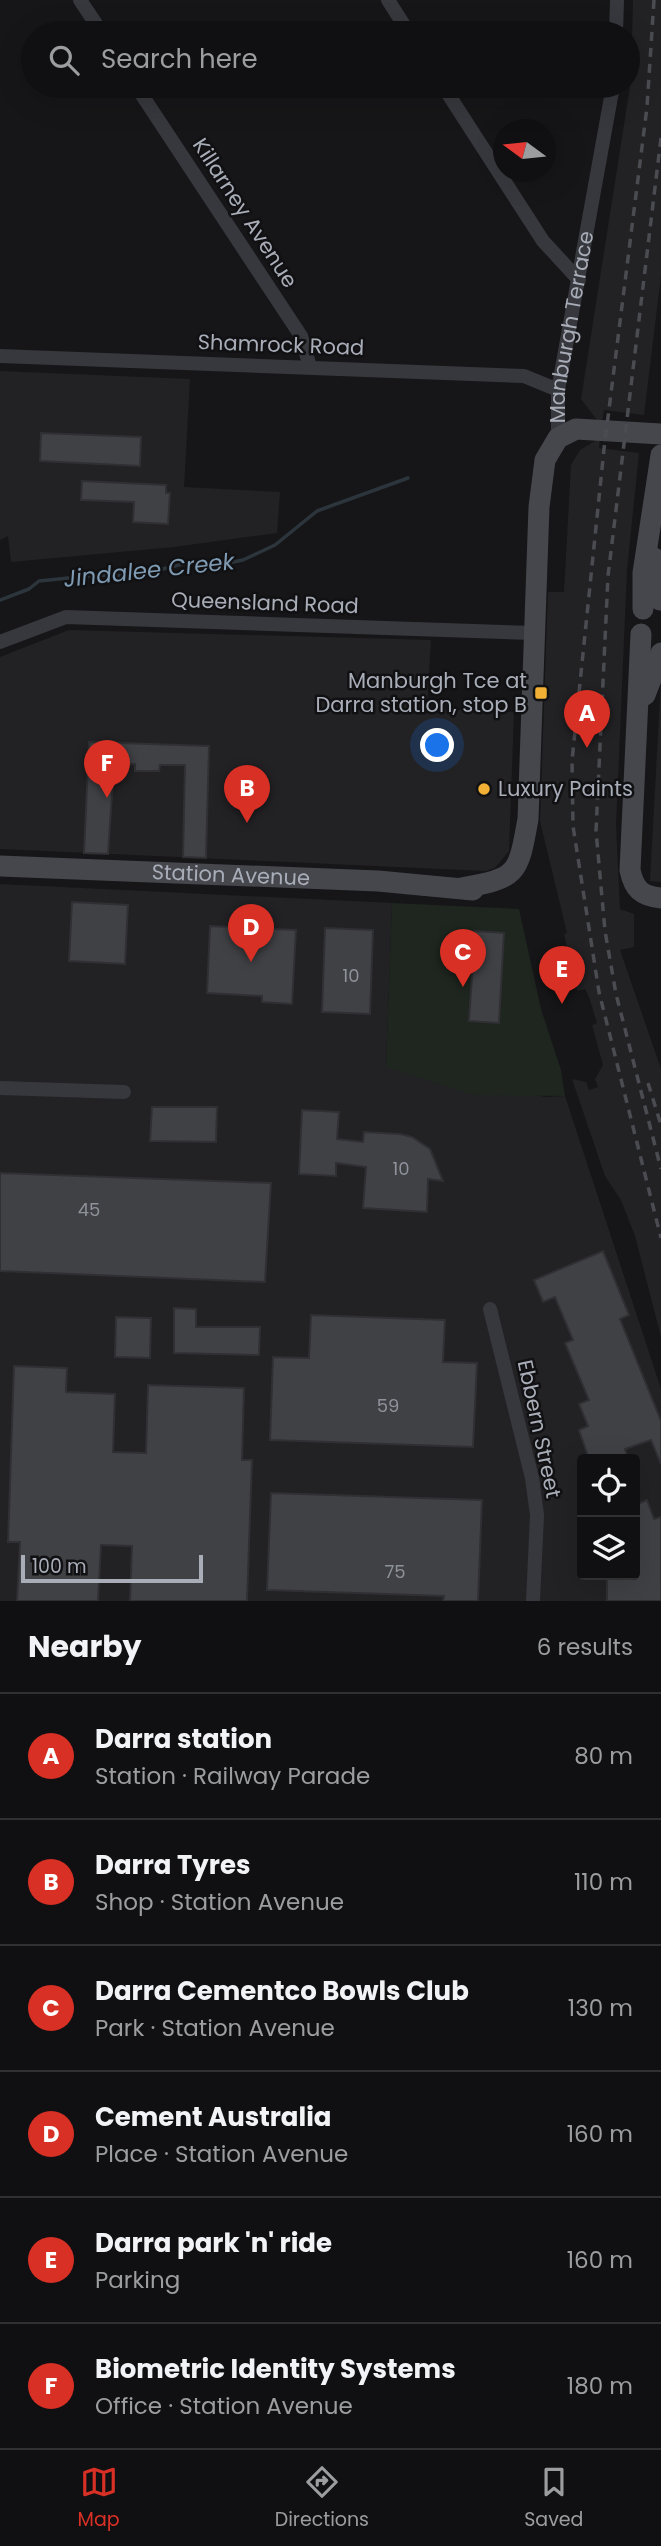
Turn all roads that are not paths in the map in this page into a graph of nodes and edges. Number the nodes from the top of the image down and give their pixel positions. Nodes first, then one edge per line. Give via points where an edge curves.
1 (80, 0) edge
2 (387, 0) edge
3 (617, 0) edge
4 (94, 21) edge
5 (401, 21) edge
6 (616, 21) edge
7 (144, 98) edge
8 (451, 98) edge
9 (610, 98) edge
10 (579, 280) junction
11 (0, 356) edge
12 (310, 367) junction
13 (558, 390) junction
14 (661, 434) edge
15 (558, 438) junction
16 (661, 455) edge
17 (654, 603) edge
18 (533, 633) junction
19 (641, 634) junction
20 (0, 642) edge
21 (661, 645) edge
22 (661, 653) edge
23 (636, 717) junction
24 (0, 866) edge
25 (522, 867) joint
26 (661, 898) edge
27 (0, 1088) edge
28 (124, 1092) dead end
29 (490, 1308) dead end
30 (533, 1601) edge

1 - 4 street
2 - 5 street
3 - 6 street
7 - 12 street, Killarney Avenue via 300,337
8 - 10 street via 543,242
9 - 10 street, Manburgh Terrace
10 - 13 street, Manburgh Terrace
11 - 12 street, Shamrock Road
12 - 13 street, Shamrock Road via 524,376
13 - 15 street, Manburgh Terrace
14 - 15 street via 584,428
15 - 18 street, Manburgh Terrace via 542,474
16 - 17 street
17 - 19 street via 638,621
18 - 20 street, Queensland Road via 66,617
18 - 25 street, Manburgh Terrace via 528,819 532,839
19 - 21 street
19 - 23 street
22 - 23 street
23 - 26 street via 630,870 639,891
24 - 25 street, Station Avenue via 378,881 497,893 517,886
27 - 28 street
29 - 30 street, Ebbern Street via 532,1478 537,1515

